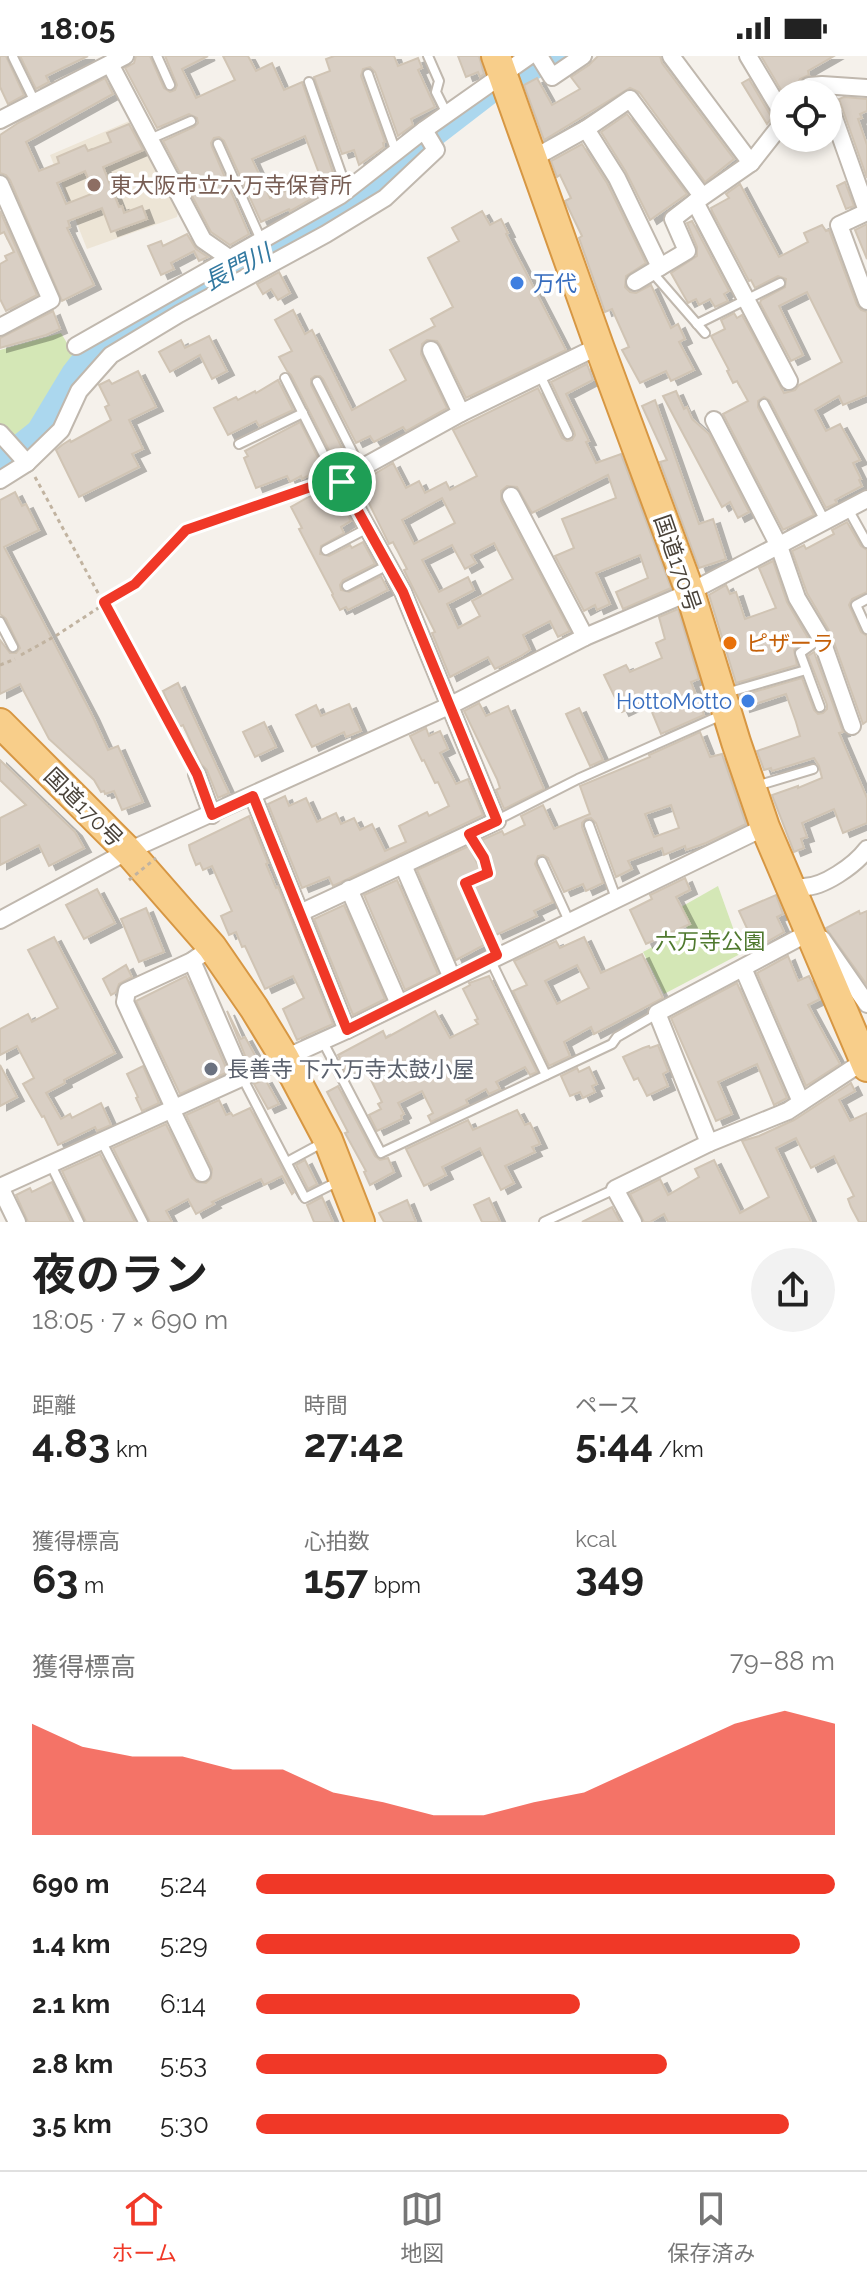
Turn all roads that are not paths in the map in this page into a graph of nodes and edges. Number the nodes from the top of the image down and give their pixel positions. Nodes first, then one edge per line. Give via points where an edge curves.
1 (157, 56) edge
2 (428, 56) edge
3 (529, 56) edge
4 (539, 56) edge
5 (583, 56) edge
6 (671, 56) edge
7 (748, 56) edge
8 (13, 57) edge
9 (118, 60) edge
10 (368, 74) dead end
11 (503, 75) edge
12 (309, 82) dead end
13 (170, 85) dead end
14 (867, 88) edge
15 (842, 91) edge
16 (770, 94) edge
17 (35, 102) junction
18 (447, 114) junction
19 (0, 120) edge
20 (191, 121) dead end
21 (586, 129) junction
22 (425, 131) junction
23 (770, 138) edge
24 (150, 139) junction
25 (842, 141) edge
26 (218, 144) dead end
27 (396, 152) junction
28 (532, 159) junction
29 (751, 163) junction
30 (0, 184) edge
31 (347, 190) junction
32 (699, 199) junction
33 (867, 211) edge
34 (261, 240) junction
35 (229, 258) junction
36 (656, 269) junction
37 (635, 282) dead end
38 (780, 283) dead end
39 (746, 300) junction
40 (867, 301) edge
41 (2, 321) edge
42 (697, 324) junction
43 (705, 333) dead end
44 (76, 346) dead end
45 (599, 346) junction
46 (431, 350) dead end
47 (540, 375) junction
48 (285, 378) dead end
49 (789, 381) dead end
50 (317, 382) dead end
51 (764, 404) dead end
52 (303, 413) junction
53 (461, 413) junction
54 (714, 420) dead end
55 (0, 433) edge
56 (568, 434) dead end
57 (239, 444) dead end
58 (27, 463) junction
59 (361, 469) junction
60 (0, 480) edge
61 (342, 482) junction
62 (511, 496) dead end
63 (867, 499) edge
64 (848, 509) junction
65 (825, 521) junction
66 (368, 528) junction
67 (867, 543) edge
68 (779, 546) junction
69 (326, 550) dead end
70 (388, 565) junction
71 (347, 586) dead end
72 (690, 592) junction
73 (867, 599) edge
74 (0, 622) edge
75 (867, 629) edge
76 (585, 637) junction
77 (821, 638) junction
78 (13, 647) dead end
79 (806, 670) junction
80 (724, 704) junction
81 (451, 705) junction
82 (820, 707) dead end
83 (0, 723) edge
84 (852, 726) dead end
85 (813, 769) dead end
86 (197, 774) road end
87 (752, 788) junction
88 (253, 796) junction
89 (212, 815) junction
90 (497, 821) junction
91 (589, 825) dead end
92 (765, 827) junction
93 (469, 834) junction
94 (867, 849) edge
95 (142, 854) junction
96 (542, 862) dead end
97 (403, 865) junction
98 (789, 884) junction
99 (349, 889) junction
100 (616, 898) junction
101 (300, 913) junction
102 (0, 920) edge
103 (569, 921) junction
104 (806, 922) junction
105 (202, 954) junction
106 (494, 957) junction
107 (743, 968) junction
108 (452, 978) junction
109 (399, 1004) junction
110 (867, 1004) edge
111 (657, 1013) junction
112 (347, 1030) junction
113 (322, 1040) junction
114 (284, 1057) junction
115 (866, 1062) edge
116 (546, 1075) junction
117 (242, 1076) junction
118 (801, 1102) junction
119 (172, 1108) junction
120 (328, 1140) junction
121 (101, 1141) junction
122 (709, 1143) junction
123 (287, 1162) junction
124 (51, 1164) junction
125 (202, 1173) dead end
126 (343, 1179) junction
127 (0, 1187) edge
128 (615, 1189) junction
129 (17, 1222) edge
130 (79, 1222) edge
131 (143, 1222) edge
132 (360, 1222) edge
133 (544, 1222) edge
134 (633, 1222) edge

1 - 13 lane
2 - 18 lane
3 - 11 street
4 - 5 street via 552,77
6 - 29 street
7 - 16 street
8 - 17 lane
9 - 17 street
9 - 24 street
10 - 27 lane
11 - 18 street
11 - 28 highway, 国道170号
12 - 31 lane
14 - 15 street
17 - 19 street
18 - 22 street
20 - 24 lane
21 - 28 street
21 - 32 street via 630,99
21 - 36 street via 617,178
22 - 27 street
22 - 58 street via 436,150 385,198 111,355 79,391 61,430
23 - 29 street
24 - 35 street via 203,240
25 - 33 street
26 - 34 lane
27 - 31 street
28 - 45 highway, 国道170号
29 - 32 street
30 - 41 street via 51,300
31 - 34 street
32 - 36 street via 673,219 687,251
32 - 39 street
33 - 40 street via 839,225
34 - 35 street
35 - 44 street
36 - 37 street
36 - 42 lane
38 - 39 lane
39 - 42 lane
39 - 49 street
42 - 43 lane
45 - 47 street
45 - 72 highway, 国道170号
46 - 53 street
47 - 53 street
47 - 56 lane
48 - 52 lane
50 - 59 lane
51 - 65 lane
52 - 57 lane
52 - 61 lane
53 - 59 street
54 - 68 street
55 - 58 street
58 - 60 street
59 - 61 street
61 - 66 street
62 - 76 street
63 - 64 street
64 - 65 street
64 - 67 lane
65 - 68 street
66 - 69 lane
66 - 70 street
68 - 72 street
68 - 77 street via 797,598
70 - 71 lane
70 - 81 street
72 - 76 street
72 - 80 highway, 国道170号
73 - 75 lane via 856,605
74 - 78 lane
76 - 81 street
77 - 79 lane via 800,653
77 - 84 street
79 - 80 lane
79 - 82 lane
80 - 87 highway, 国道170号
80 - 90 lane
81 - 88 street
81 - 90 street
83 - 95 highway, 国道170号
85 - 87 lane
86 - 89 street
87 - 92 highway, 国道170号
88 - 89 street
88 - 101 street
89 - 95 street
90 - 93 street
91 - 100 lane
92 - 98 highway, 国道170号
92 - 100 street
93 - 97 street
93 - 106 lane via 488,873 465,883
94 - 98 street via 857,862 828,879 804,887
95 - 102 street
95 - 105 highway, 国道170号
96 - 103 lane
97 - 99 street
97 - 108 street
98 - 104 highway, 国道170号
99 - 101 street
99 - 109 street
100 - 103 street
101 - 112 street
103 - 106 street
104 - 107 street
104 - 110 street
104 - 115 highway, 国道170号
105 - 114 highway, 国道170号 via 254,1008
105 - 117 street
105 - 119 street via 127,991 125,1002
106 - 108 street
106 - 116 lane
107 - 111 street
107 - 118 street
108 - 109 street
109 - 112 street
111 - 116 lane via 612,1044
111 - 122 street
112 - 113 street
113 - 114 street
113 - 116 lane via 381,1153
114 - 117 street
114 - 120 highway, 国道170号
115 - 118 street
117 - 119 street
117 - 123 lane
118 - 122 street
119 - 121 street
119 - 125 street
120 - 123 lane
120 - 126 highway, 国道170号
121 - 124 street
121 - 131 lane
122 - 128 street
123 - 126 lane via 305,1198
124 - 127 street
124 - 130 lane
126 - 132 highway, 国道170号
127 - 129 street
128 - 133 lane
128 - 134 street

